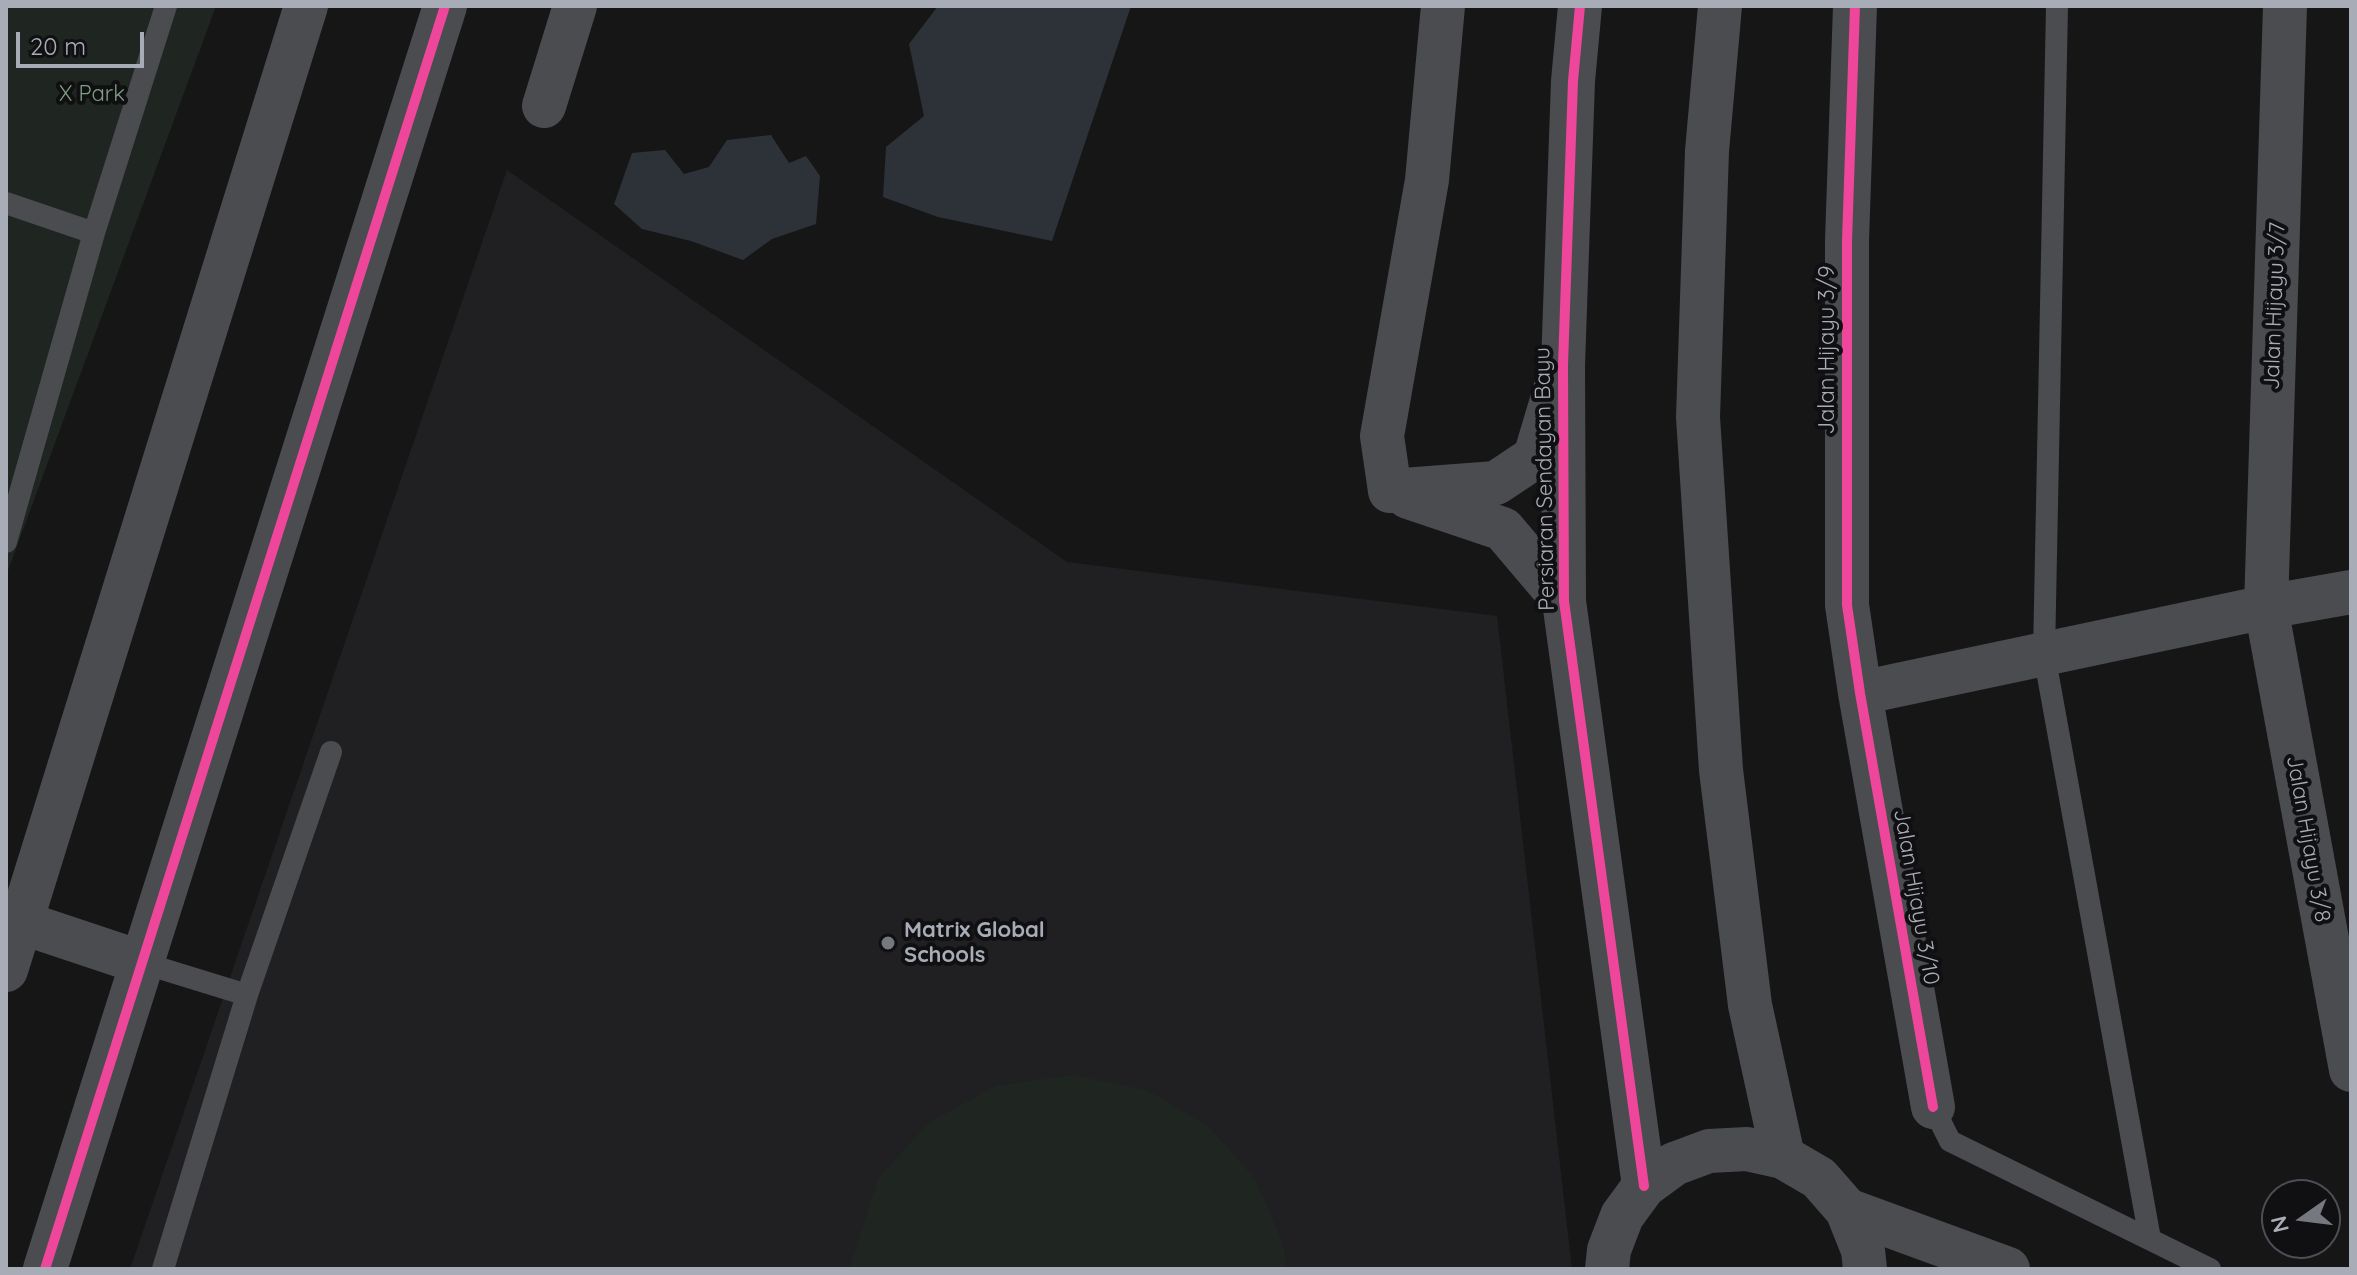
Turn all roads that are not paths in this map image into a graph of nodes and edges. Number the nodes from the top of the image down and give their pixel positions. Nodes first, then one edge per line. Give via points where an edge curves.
1 (166, 6) edge
2 (306, 6) edge
3 (445, 6) edge
4 (575, 6) edge
5 (1443, 6) edge
6 (1580, 6) edge
7 (1720, 6) edge
8 (1855, 6) edge
9 (2057, 6) edge
10 (2285, 6) edge
11 (544, 106) dead end
12 (6, 203) edge
13 (94, 233) junction
14 (1563, 365) junction
15 (1390, 491) junction
16 (6, 542) edge
17 (2351, 592) edge
18 (1564, 601) junction
19 (2266, 607) junction
20 (2044, 654) junction
21 (1860, 693) junction
22 (331, 752) dead end
23 (20, 922) junction
24 (143, 963) junction
25 (6, 970) edge
26 (247, 995) junction
27 (2351, 1070) edge
28 (1933, 1107) joint
29 (1783, 1157) junction
30 (1644, 1186) junction
31 (1847, 1210) junction
32 (2150, 1239) junction
33 (45, 1269) edge
34 (163, 1269) edge
35 (1607, 1269) edge
36 (1865, 1269) edge
37 (2008, 1269) edge
38 (2210, 1269) edge

1 - 13 lane
2 - 23 street
3 - 24 street
4 - 11 street
5 - 15 street via 1427,180 1382,436
6 - 14 street, Persiaran Sendayan Bayu
7 - 29 street via 1707,151 1698,417 1723,785 1750,1005
8 - 21 street, Jalan Hijayu 3/9 via 1847,241 1847,605
9 - 20 lane
10 - 19 street, Jalan Hijayu 3/7
12 - 13 lane
13 - 16 lane
14 - 15 street via 1535,457 1496,483
14 - 18 street, Persiaran Sendayan Bayu
15 - 18 street via 1503,529
17 - 19 street
18 - 30 street, Persiaran Sendayan Bayu
19 - 20 street
19 - 27 street, Jalan Hijayu 3/8
20 - 21 street
20 - 32 lane
21 - 28 street, Jalan Hijayu 3/10
22 - 26 lane
23 - 24 street
23 - 25 street
24 - 26 lane
24 - 33 street
26 - 34 lane
28 - 32 lane via 1950,1141
29 - 30 street via 1747,1149 1709,1151 1674,1164
29 - 31 street via 1819,1178
30 - 35 street via 1622,1216
31 - 36 street
31 - 37 street
32 - 38 lane

